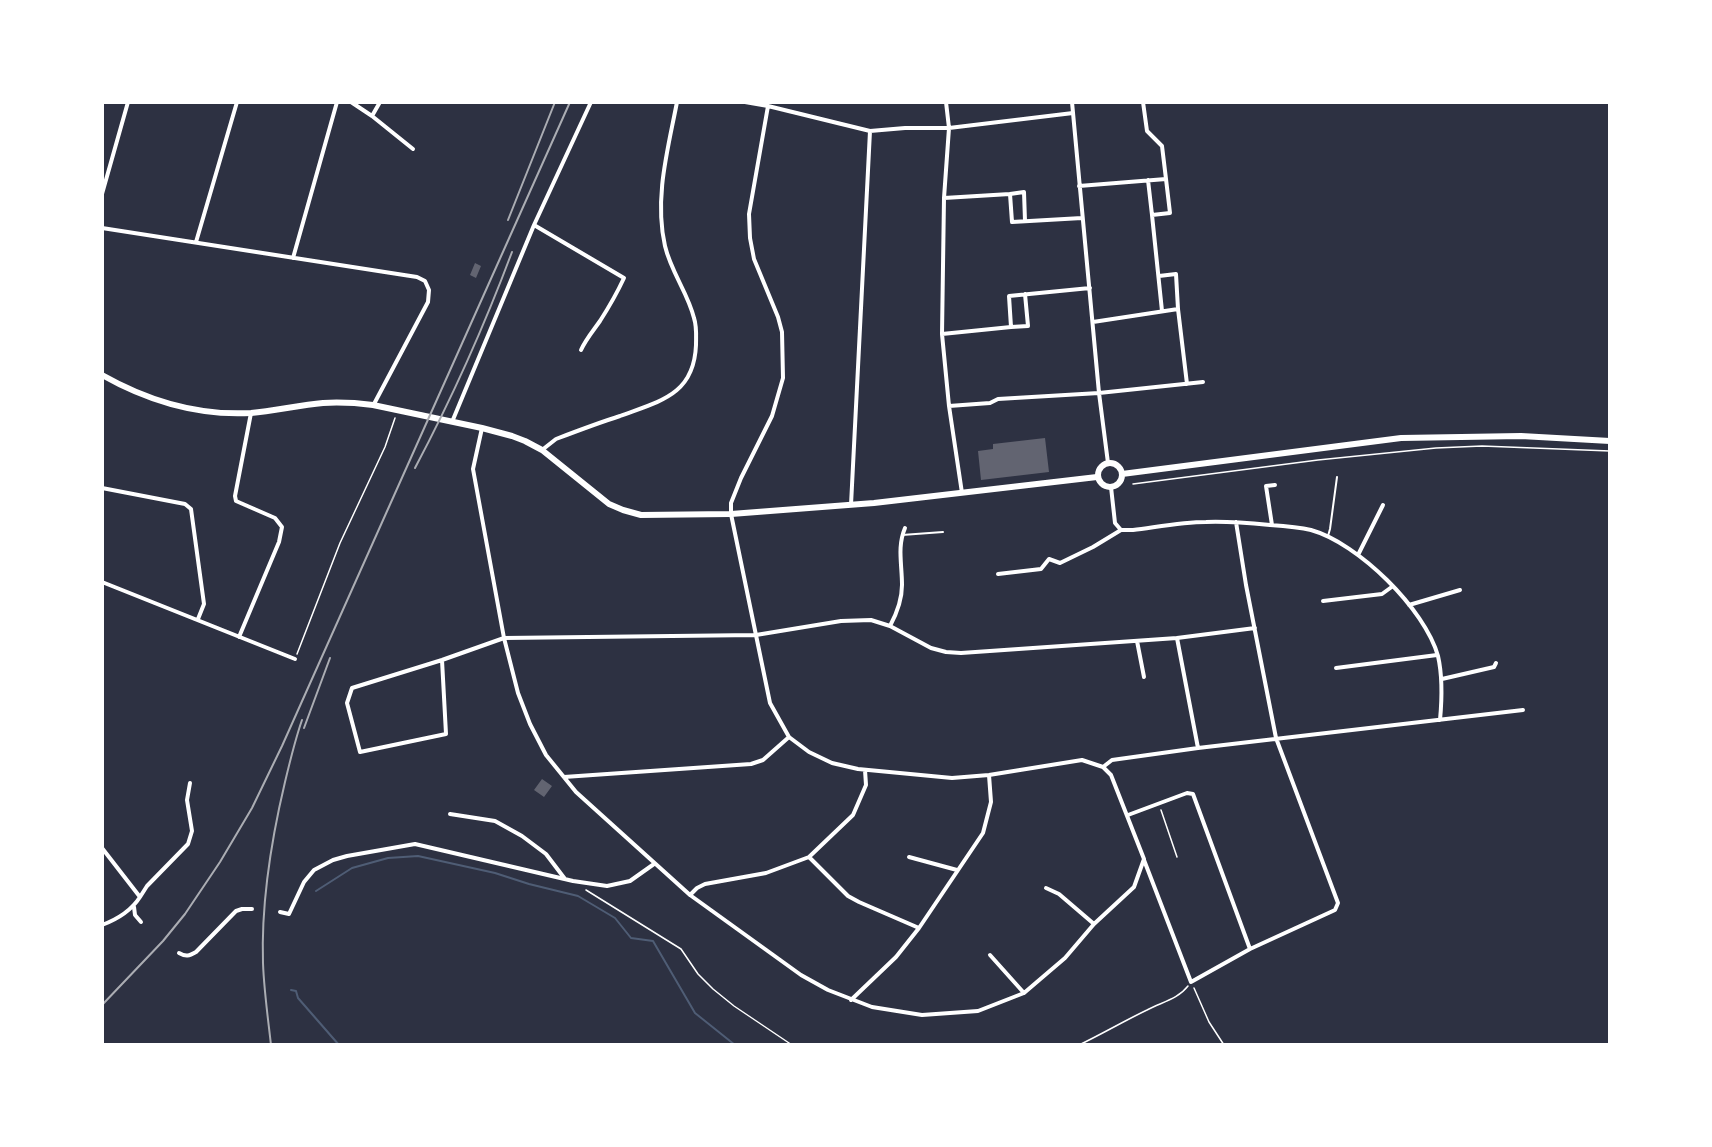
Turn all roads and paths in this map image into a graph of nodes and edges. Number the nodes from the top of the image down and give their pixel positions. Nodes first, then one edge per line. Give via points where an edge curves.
1 (128, 102) edge
2 (237, 102) edge
3 (338, 102) edge
4 (351, 102) edge
5 (380, 102) edge
6 (591, 102) edge
7 (677, 102) edge
8 (745, 102) edge
9 (946, 102) edge
10 (1072, 102) edge
11 (1143, 102) edge
12 (768, 106) junction
13 (1073, 113) junction
14 (372, 116) junction
15 (949, 128) junction
16 (870, 131) junction
17 (413, 149) dead end
18 (1166, 178) junction
19 (1148, 180) junction
20 (1079, 186) junction
21 (102, 194) edge
22 (1010, 194) junction
23 (944, 198) junction
24 (1152, 215) junction
25 (1082, 219) junction
26 (1025, 221) junction
27 (534, 225) junction
28 (102, 228) edge
29 (196, 242) junction
30 (292, 258) junction
31 (1159, 276) junction
32 (1090, 288) junction
33 (1025, 294) junction
34 (1178, 309) junction
35 (1162, 311) junction
36 (1093, 322) junction
37 (1011, 327) junction
38 (942, 334) junction
39 (581, 350) dead end
40 (102, 375) edge
41 (1203, 382) dead end
42 (1187, 384) junction
43 (1099, 393) junction
44 (374, 405) junction
45 (949, 406) junction
46 (251, 413) junction
47 (399, 413) junction
48 (452, 422) junction
49 (482, 428) junction
50 (1610, 441) edge
51 (542, 450) junction
52 (1610, 451) edge
53 (1108, 463) junction
54 (1122, 475) junction
55 (1097, 477) junction
56 (1337, 477) dead end
57 (1133, 484) dead end
58 (1275, 484) dead end
59 (1111, 487) junction
60 (102, 488) edge
61 (963, 493) junction
62 (852, 505) junction
63 (1383, 505) dead end
64 (731, 514) junction
65 (1236, 522) junction
66 (1272, 525) junction
67 (905, 528) dead end
68 (1121, 530) junction
69 (943, 532) dead end
70 (902, 536) junction
71 (1328, 537) junction
72 (1358, 555) junction
73 (998, 574) dead end
74 (102, 582) edge
75 (1393, 586) junction
76 (1460, 590) dead end
77 (1323, 601) dead end
78 (1409, 605) junction
79 (198, 619) junction
80 (890, 626) junction
81 (1255, 628) junction
82 (756, 635) junction
83 (239, 636) junction
84 (504, 638) junction
85 (1177, 638) junction
86 (1137, 641) junction
87 (1437, 655) junction
88 (295, 659) joint
89 (442, 660) junction
90 (1496, 663) dead end
91 (1335, 668) dead end
92 (1144, 677) dead end
93 (1442, 679) junction
94 (1523, 710) dead end
95 (1440, 720) junction
96 (789, 737) junction
97 (1276, 738) junction
98 (1198, 748) junction
99 (1103, 767) junction
100 (865, 770) junction
101 (988, 775) junction
102 (563, 777) junction
103 (190, 783) dead end
104 (1159, 804) junction
105 (450, 814) dead end
106 (1128, 815) junction
107 (102, 848) edge
108 (809, 857) junction
109 (909, 857) dead end
110 (1177, 857) dead end
111 (1144, 859) junction
112 (654, 864) junction
113 (957, 870) junction
114 (566, 879) junction
115 (573, 881) junction
116 (1046, 888) dead end
117 (690, 895) junction
118 (139, 896) junction
119 (134, 906) junction
120 (252, 909) dead end
121 (280, 912) dead end
122 (141, 922) dead end
123 (1094, 924) junction
124 (102, 925) edge
125 (919, 928) junction
126 (1250, 949) junction
127 (179, 953) dead end
128 (990, 955) dead end
129 (1191, 982) junction
130 (1024, 993) junction
131 (851, 1000) junction
132 (792, 1045) edge
133 (1079, 1045) edge
134 (1224, 1045) edge

1 - 21 street
2 - 29 street
3 - 30 street
4 - 14 street
5 - 14 street
6 - 27 street
7 - 51 street via 662,176 661,219 665,247 695,320 696,360 686,381 670,396 556,440
8 - 12 street
9 - 15 street
10 - 13 street
11 - 18 street via 1147,131 1162,146
12 - 16 street
12 - 64 street via 749,214 754,259 782,332 783,378 772,416 731,503
13 - 15 street
13 - 20 street
14 - 17 street
15 - 16 street
15 - 23 street
16 - 62 street
18 - 19 street
18 - 24 street via 1170,213
19 - 20 street
19 - 24 street
20 - 25 street
22 - 23 street
22 - 26 street via 1012,222
22 - 26 street via 1024,192
23 - 38 street
24 - 31 street
25 - 26 street
25 - 32 street
27 - 39 street via 624,278
27 - 48 street
28 - 29 street
29 - 30 street
30 - 44 street via 425,281 428,302
31 - 34 street via 1176,273
31 - 35 street
32 - 33 street
32 - 36 street
33 - 37 street via 1009,296
33 - 37 street via 1028,326
34 - 35 street
34 - 42 street
35 - 36 street
36 - 43 street
37 - 38 street
38 - 45 street
40 - 46 main road via 129,390 174,406
41 - 42 street
42 - 43 street
43 - 45 street
43 - 53 street
44 - 46 main road via 323,403
44 - 47 main road
45 - 61 street
46 - 83 street via 236,501 275,518 282,527
47 - 48 main road
47 - 88 path via 340,543
48 - 49 main road
49 - 51 main road
49 - 84 street via 474,469
50 - 54 main road via 1521,436 1401,438
51 - 64 main road via 609,504 623,510 640,515
52 - 57 path via 1436,448
53 - 54 main road via 1117,465
53 - 55 main road via 1100,467
54 - 59 main road via 1117,485
55 - 59 main road via 1102,485
55 - 61 main road
56 - 71 lane
58 - 66 street via 1266,486
59 - 68 street via 1115,523
60 - 79 street via 185,504 191,509 204,604
61 - 62 main road
62 - 64 main road
63 - 72 street
64 - 82 street
65 - 66 street
65 - 68 street
65 - 81 street
66 - 71 street via 1311,530
67 - 70 street
68 - 73 street via 1059,563 1049,559 1041,569
69 - 70 lane
70 - 80 street via 902,586
71 - 72 street
72 - 75 street
74 - 79 street
75 - 77 street via 1382,594
75 - 78 street
76 - 78 street
78 - 87 street via 1427,631
79 - 83 street
80 - 82 street via 871,620 841,621
80 - 86 street via 931,648 961,653
81 - 85 street
81 - 97 street
82 - 84 street
82 - 96 street via 770,703
83 - 88 street
84 - 89 street
84 - 102 street via 530,724
85 - 86 street
85 - 98 street
86 - 92 street
87 - 91 street
87 - 93 street
89 - 89 street via 352,688 347,703 360,752 446,734
90 - 93 street via 1494,667
93 - 95 street
94 - 95 street
95 - 97 street
96 - 100 street via 832,763
96 - 102 street via 763,760 751,764
97 - 98 street
97 - 126 street via 1338,907
98 - 99 street via 1112,760
99 - 101 street via 1082,760
99 - 106 street via 1111,775
100 - 101 street via 952,778
100 - 108 street via 866,785 853,815
101 - 113 street via 991,802 983,833
102 - 112 street
103 - 118 street via 192,831 188,844
104 - 106 street
104 - 110 path
104 - 126 street via 1193,794
105 - 114 street via 495,821 522,836 546,854
106 - 111 street
107 - 118 street
108 - 117 street via 766,873 705,884
108 - 125 street via 848,896
109 - 113 street
111 - 123 street via 1134,887
111 - 129 street
112 - 115 street via 630,881 607,885
112 - 117 street
113 - 125 street
114 - 115 street
114 - 121 street via 414,844 333,860 314,870 304,882 289,914
115 - 132 path via 681,949 713,989
116 - 123 street
117 - 131 street via 801,975
118 - 119 street
119 - 122 street
119 - 124 street
120 - 127 street via 236,911 190,956
123 - 130 street via 1065,958
125 - 131 street via 896,957
126 - 129 street
128 - 130 street
129 - 133 path via 1182,994
129 - 134 path
130 - 131 street via 978,1011 922,1015

